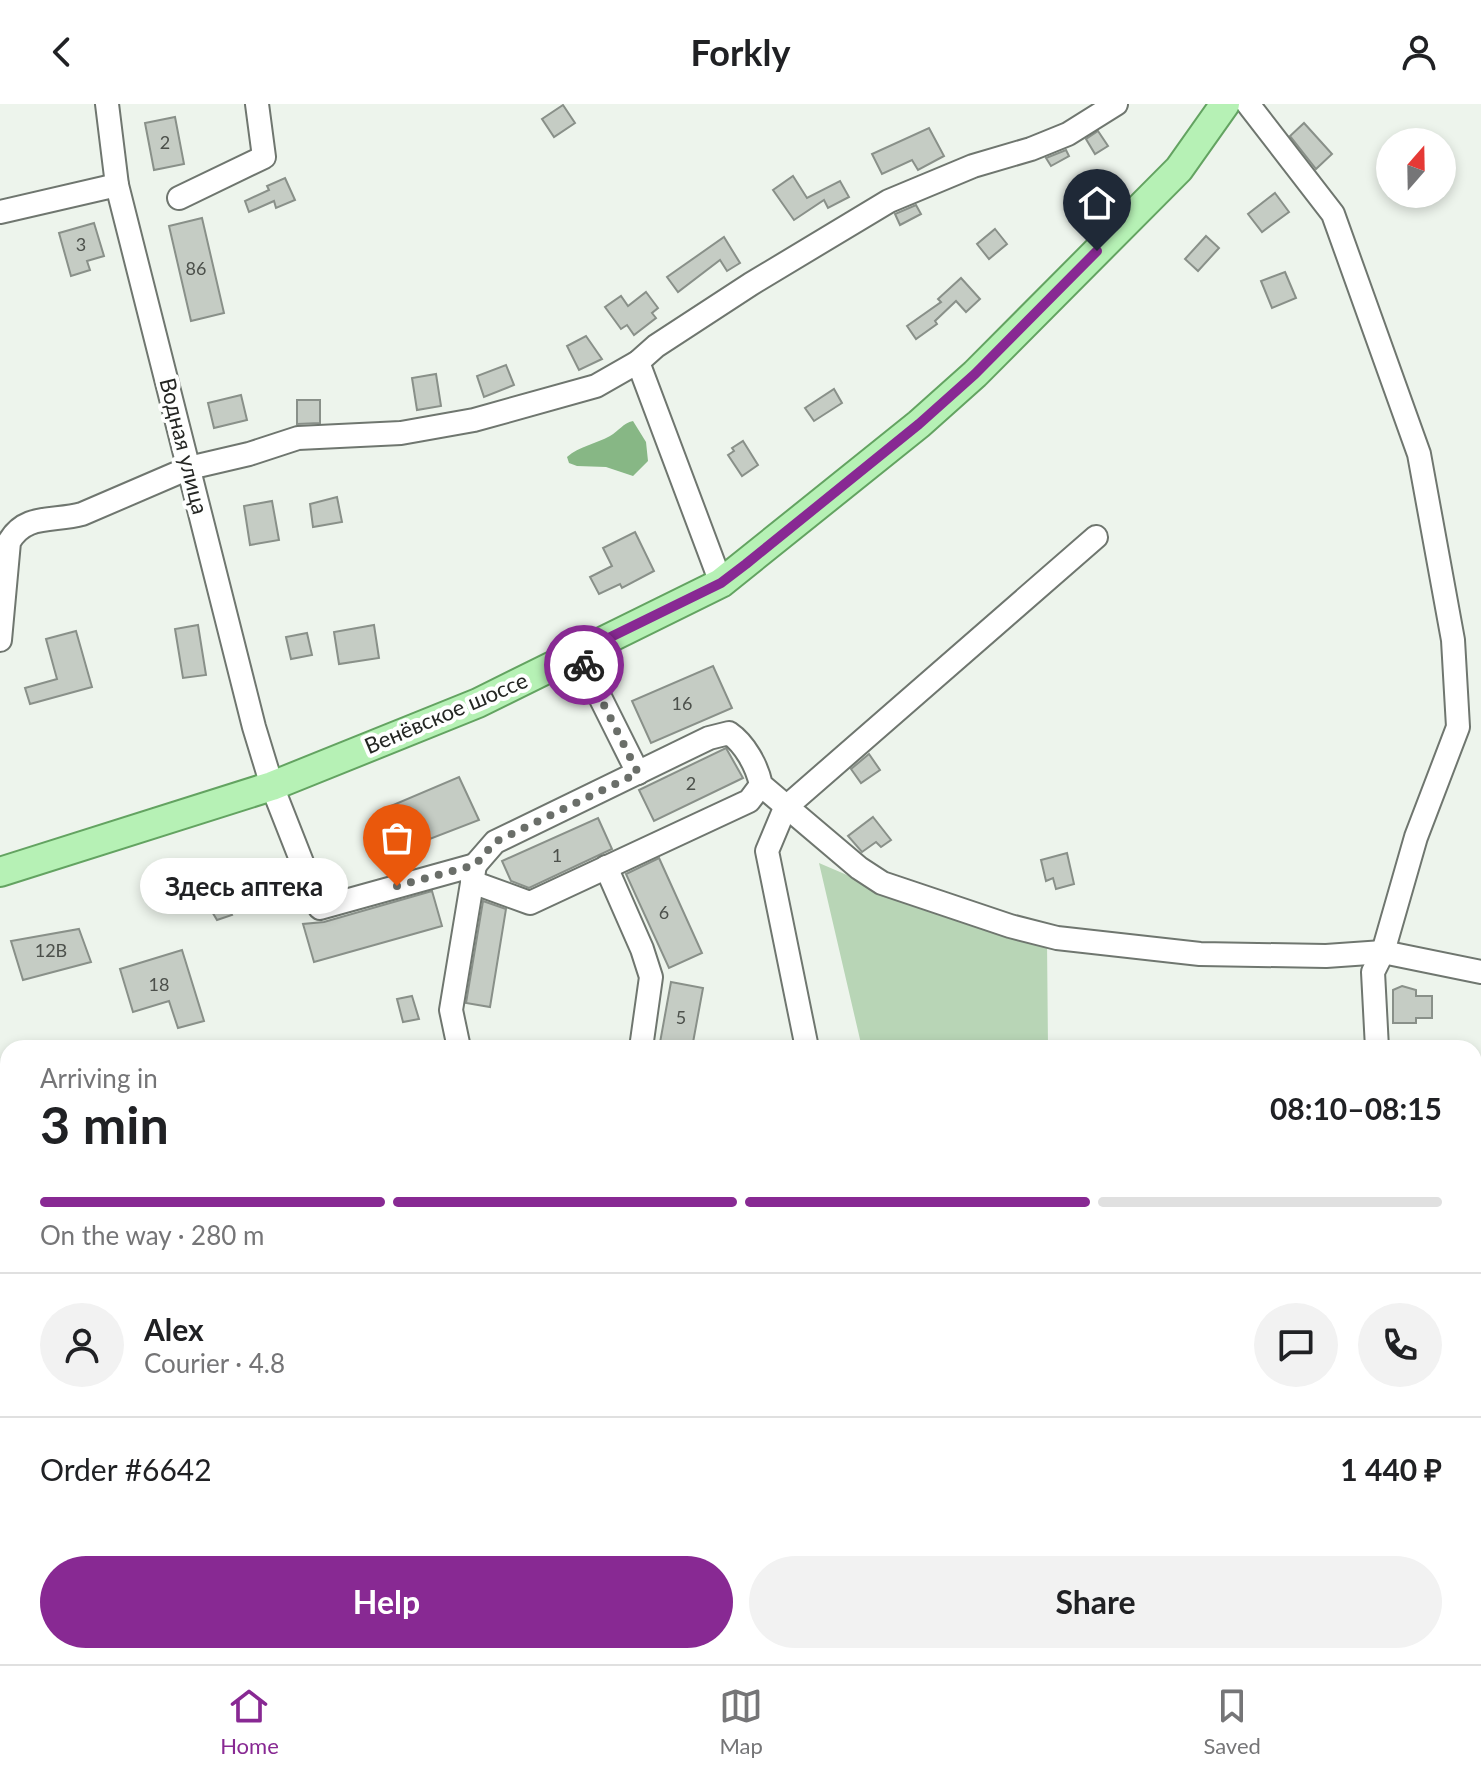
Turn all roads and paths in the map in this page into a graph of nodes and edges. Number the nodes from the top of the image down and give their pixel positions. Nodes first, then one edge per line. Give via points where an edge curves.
1 (107, 104) edge
2 (257, 104) edge
3 (1116, 104) edge
4 (1225, 104) edge
5 (1248, 104) edge
6 (117, 185) junction
7 (179, 198) dead end
8 (0, 212) edge
9 (638, 362) junction
10 (189, 468) junction
11 (1096, 537) dead end
12 (721, 583) junction
13 (0, 640) edge
14 (578, 653) junction
15 (638, 773) junction
16 (761, 785) junction
17 (272, 786) junction
18 (785, 808) junction
19 (606, 867) junction
20 (0, 872) edge
21 (474, 873) junction
22 (1383, 952) junction
23 (1481, 972) edge
24 (457, 1040) edge
25 (642, 1040) edge
26 (805, 1040) edge
27 (1377, 1040) edge

1 - 6 street, Водная улица
2 - 7 street via 264,157
3 - 9 street via 1068,134 889,201 739,292
4 - 12 main road, Венёвское шоссе via 1179,169 975,374
5 - 22 street via 1333,214 1419,454 1453,640 1458,727 1416,837
6 - 8 street
6 - 10 street, Водная улица
9 - 10 street via 596,386 474,420 401,433 298,438
9 - 12 street
10 - 13 street via 82,514 37,519 15,532 9,542
10 - 17 street, Водная улица
11 - 18 street
12 - 14 main road, Венёвское шоссе
14 - 15 street
14 - 17 main road, Венёвское шоссе via 478,703
15 - 16 street via 729,733 743,746
15 - 21 street via 495,842
16 - 18 street
16 - 19 street via 749,801
17 - 20 main road, Венёвское шоссе
17 - 21 street, Водная улица via 320,908
18 - 22 street via 882,883 1057,938 1200,954
18 - 26 street via 767,851
19 - 21 street via 530,903
19 - 25 street via 651,977
21 - 24 street via 451,1010
22 - 23 street
22 - 27 street via 1373,972

